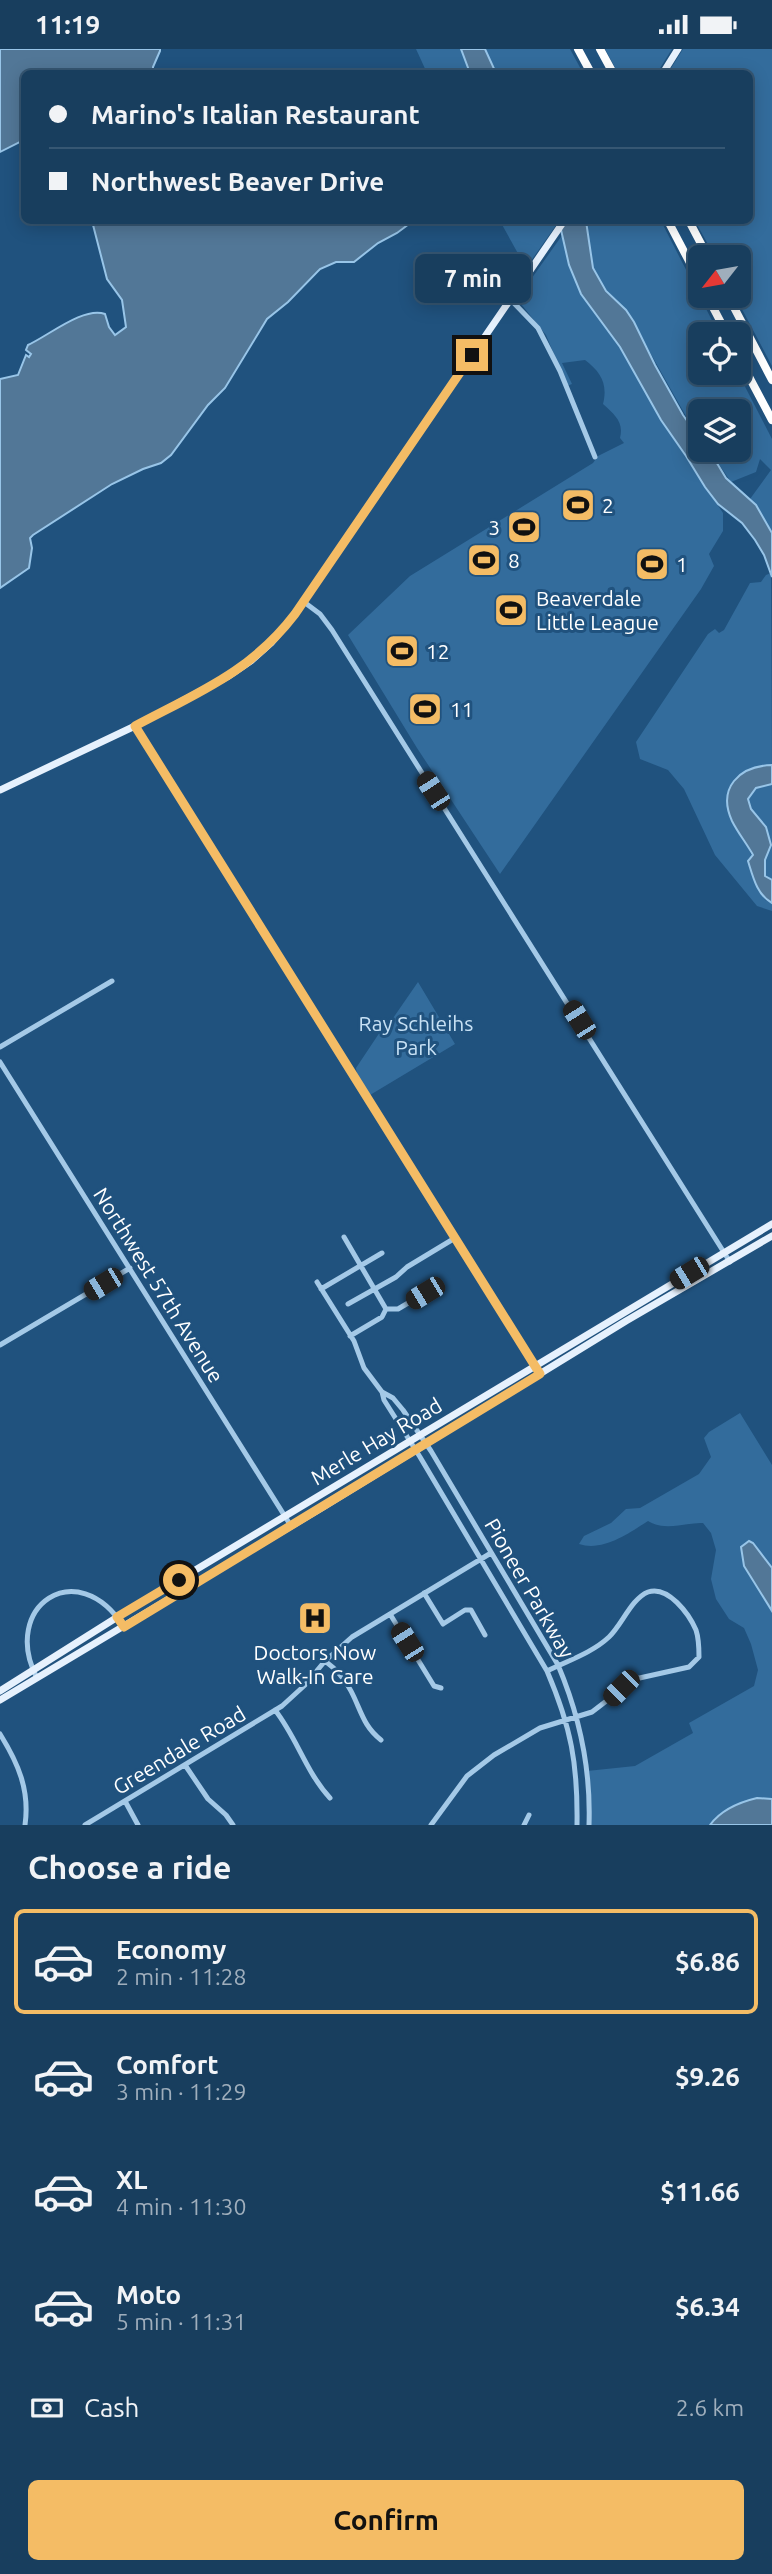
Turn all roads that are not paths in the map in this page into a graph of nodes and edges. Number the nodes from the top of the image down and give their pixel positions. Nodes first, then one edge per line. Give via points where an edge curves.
1 (578, 49) edge
2 (600, 49) edge
3 (678, 49) edge
4 (589, 70) edge
5 (610, 70) edge
6 (665, 70) edge
7 (562, 224) edge
8 (670, 224) edge
9 (691, 224) edge
10 (702, 245) edge
11 (688, 259) edge
12 (510, 299) junction
13 (734, 308) edge
14 (751, 380) edge
15 (772, 380) edge
16 (772, 420) edge
17 (595, 457) dead end
18 (304, 602) junction
19 (135, 726) junction
20 (0, 790) edge
21 (112, 981) dead end
22 (0, 1047) edge
23 (0, 1062) edge
24 (772, 1224) edge
25 (772, 1236) edge
26 (344, 1237) dead end
27 (455, 1238) junction
28 (724, 1252) junction
29 (382, 1253) dead end
30 (730, 1262) junction
31 (361, 1265) junction
32 (130, 1268) junction
33 (317, 1282) dead end
34 (375, 1288) junction
35 (321, 1289) junction
36 (425, 1293) dead end
37 (348, 1304) dead end
38 (386, 1309) junction
39 (351, 1336) junction
40 (0, 1345) edge
41 (537, 1371) junction
42 (382, 1392) junction
43 (421, 1435) junction
44 (411, 1441) junction
45 (426, 1444) junction
46 (416, 1451) junction
47 (285, 1516) junction
48 (291, 1525) junction
49 (491, 1553) junction
50 (481, 1559) junction
51 (424, 1593) junction
52 (390, 1614) junction
53 (117, 1617) junction
54 (124, 1627) junction
55 (485, 1635) dead end
56 (325, 1661) junction
57 (558, 1665) junction
58 (32, 1670) junction
59 (547, 1671) junction
60 (37, 1678) junction
61 (441, 1688) dead end
62 (0, 1691) edge
63 (0, 1700) edge
64 (275, 1710) junction
65 (577, 1716) junction
66 (565, 1720) junction
67 (0, 1734) edge
68 (381, 1740) dead end
69 (186, 1765) junction
70 (330, 1798) dead end
71 (125, 1801) junction
72 (529, 1815) dead end
73 (25, 1825) edge
74 (85, 1825) edge
75 (138, 1825) edge
76 (233, 1825) edge
77 (431, 1825) edge
78 (524, 1825) edge
79 (577, 1825) edge
80 (589, 1825) edge

1 - 4 highway
2 - 5 highway
3 - 6 main road
7 - 12 main road
8 - 11 highway
9 - 10 highway
12 - 17 street via 538,328
12 - 18 main road
13 - 15 highway
14 - 16 highway
18 - 19 main road via 271,643 240,670
18 - 28 street via 332,630
19 - 20 main road
19 - 27 street
21 - 22 street
23 - 32 street, Northwest 57th Avenue
24 - 28 main road, Merle Hay Road
25 - 30 main road, Merle Hay Road
26 - 31 street
27 - 34 street
27 - 41 street
28 - 30 street
28 - 41 main road, Merle Hay Road
29 - 31 street
30 - 41 main road, Merle Hay Road
31 - 34 street
31 - 35 street
32 - 40 street
32 - 47 street, Northwest 57th Avenue
33 - 35 street, Pioneer Parkway
34 - 37 street
34 - 38 street
35 - 39 street, Pioneer Parkway
36 - 38 street via 398,1309
38 - 39 street via 382,1317
39 - 42 street, Pioneer Parkway via 364,1368
41 - 43 main road, Merle Hay Road
41 - 45 main road, Merle Hay Road
42 - 43 street, Pioneer Parkway via 404,1410
42 - 44 street, Pioneer Parkway
43 - 44 main road, Merle Hay Road
43 - 45 street, Pioneer Parkway
44 - 46 street, Pioneer Parkway
44 - 47 main road, Merle Hay Road
45 - 46 main road, Merle Hay Road
45 - 49 street, Pioneer Parkway
46 - 48 main road, Merle Hay Road
46 - 50 street, Pioneer Parkway
47 - 48 street, Northwest 57th Avenue
47 - 53 main road, Merle Hay Road
48 - 54 main road, Merle Hay Road
49 - 50 street, Greendale Road
49 - 57 street, Pioneer Parkway
50 - 51 street, Greendale Road
50 - 59 street, Pioneer Parkway
51 - 52 street, Greendale Road
51 - 55 street via 443,1624 471,1609
52 - 56 street, Greendale Road via 352,1637
52 - 61 street via 434,1686
53 - 54 street
53 - 58 main road, Merle Hay Road
53 - 58 street via 105,1603 85,1593 49,1597 34,1609 26,1627 25,1648
54 - 60 main road, Merle Hay Road
56 - 64 street, Greendale Road
56 - 68 street via 344,1679 365,1725
57 - 59 street
57 - 65 street, Pioneer Parkway
57 - 65 street via 608,1638 639,1599 654,1591 673,1600 697,1633 699,1657 692,1665 635,1679 601,1707
58 - 60 street
58 - 62 main road, Merle Hay Road
59 - 66 street, Pioneer Parkway
60 - 63 main road, Merle Hay Road
64 - 69 street, Greendale Road
64 - 70 street
65 - 66 street
65 - 80 street, Pioneer Parkway via 587,1761
66 - 77 street via 529,1734 477,1767
66 - 79 street, Pioneer Parkway via 576,1763
67 - 73 street via 22,1776 27,1797
69 - 71 street, Greendale Road
69 - 76 street via 208,1799
71 - 74 street, Greendale Road
71 - 75 street
72 - 78 street

